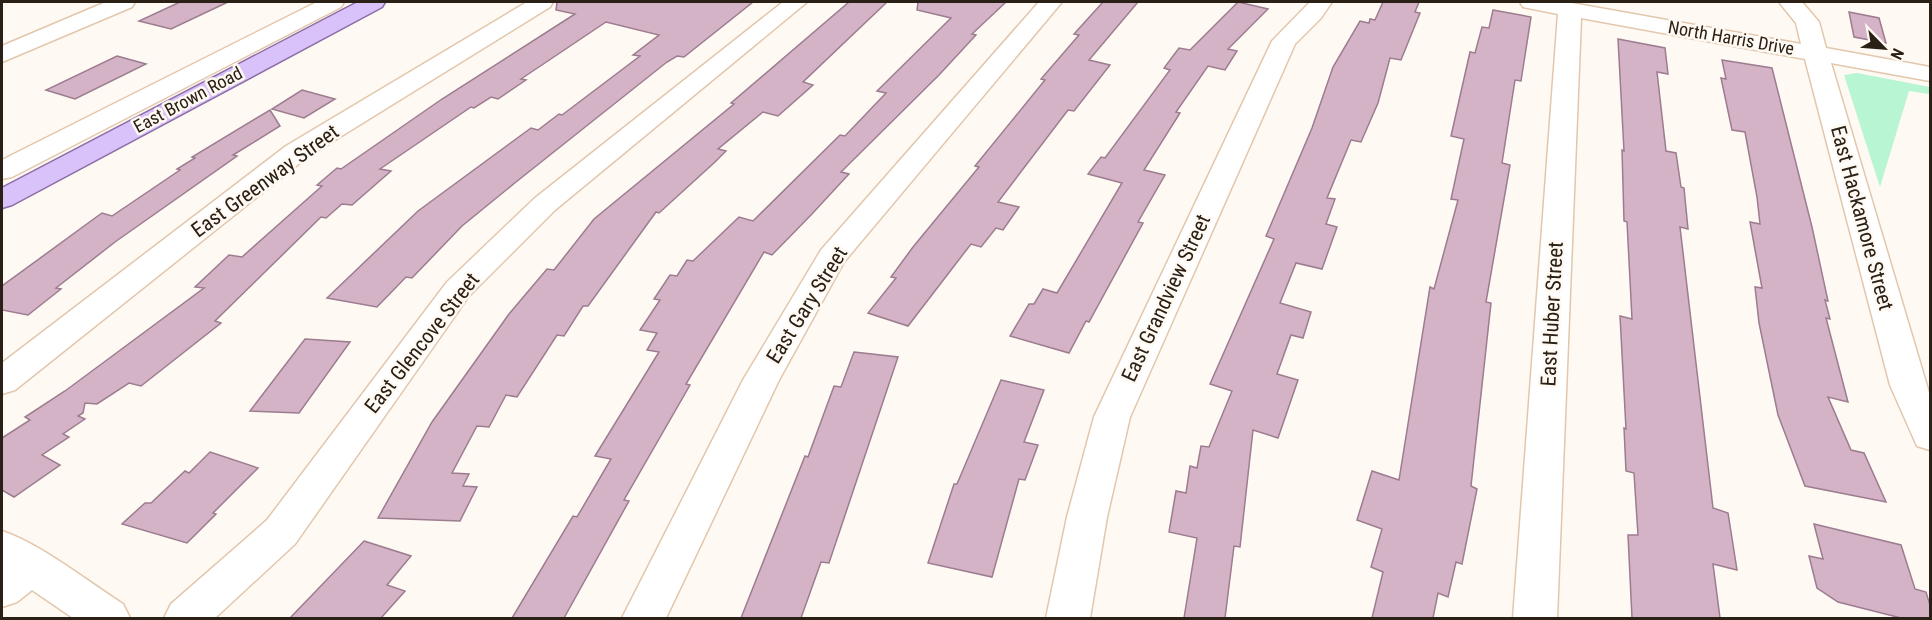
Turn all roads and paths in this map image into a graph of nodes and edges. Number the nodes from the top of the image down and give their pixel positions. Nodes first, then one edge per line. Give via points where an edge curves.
1 (124, 2) edge
2 (333, 2) edge
3 (374, 2) edge
4 (542, 2) edge
5 (796, 2) edge
6 (1051, 2) edge
7 (1321, 2) edge
8 (1531, 2) edge
9 (1790, 2) edge
10 (1570, 9) junction
11 (1816, 53) junction
12 (2, 55) edge
13 (1930, 74) edge
14 (2, 171) edge
15 (2, 199) edge
16 (2, 381) edge
17 (1919, 388) edge
18 (1930, 436) edge
19 (11, 568) edge
20 (108, 618) edge
21 (186, 618) edge
22 (644, 618) edge
23 (1068, 618) edge
24 (1535, 618) edge

1 - 12 street
2 - 14 street, East Brown Road
3 - 15 main road, East Brown Road
4 - 16 street, East Greenway Street via 297,152
5 - 21 street, East Glencove Street via 545,204 458,289 281,532
6 - 22 street, East Gary Street via 832,257 761,380
7 - 23 street, East Grandview Street via 1284,41 1112,417 1087,517
8 - 10 street, North Harris Drive
9 - 11 street, East Hackamore Street via 1807,22
10 - 11 street, North Harris Drive
10 - 24 street, East Huber Street
11 - 13 street, North Harris Drive
11 - 17 street, East Hackamore Street
17 - 18 street, East Hackamore Street
19 - 20 street

